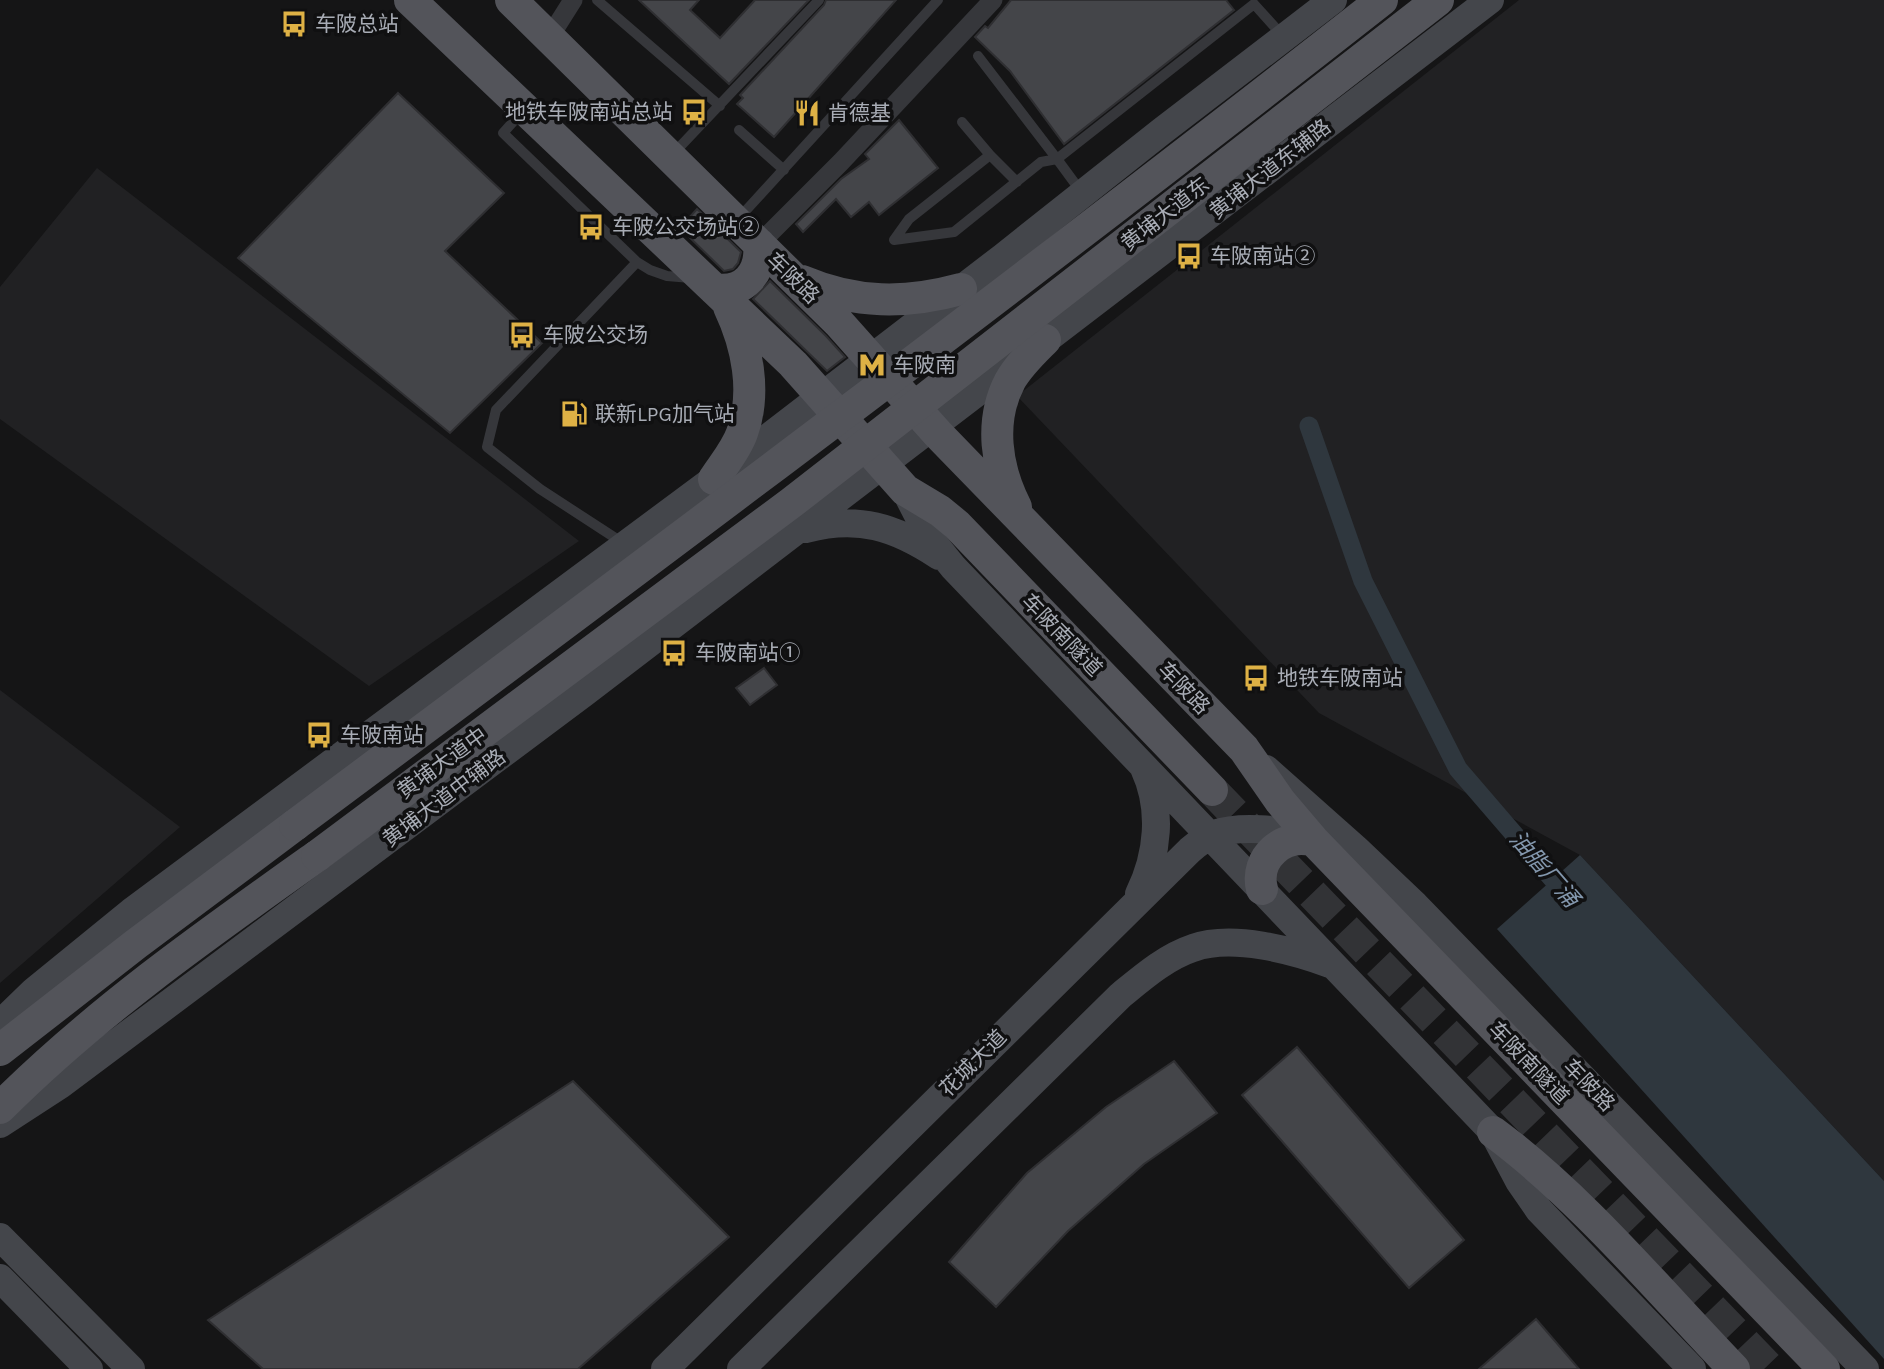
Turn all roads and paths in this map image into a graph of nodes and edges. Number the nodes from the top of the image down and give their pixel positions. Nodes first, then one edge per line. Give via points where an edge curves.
1 (410, 0) edge
2 (511, 0) edge
3 (573, 0) edge
4 (597, 0) edge
5 (818, 0) edge
6 (938, 0) edge
7 (993, 0) edge
8 (1334, 0) edge
9 (1382, 0) edge
10 (1438, 0) edge
11 (1490, 0) edge
12 (1252, 2) edge
13 (550, 38) junction
14 (1284, 38) junction
15 (978, 55) dead end
16 (720, 106) junction
17 (525, 109) junction
18 (962, 122) dead end
19 (738, 130) dead end
20 (990, 155) junction
21 (670, 157) junction
22 (1057, 159) junction
23 (783, 170) junction
24 (1017, 182) junction
25 (1085, 193) junction
26 (736, 221) junction
27 (759, 244) junction
28 (1003, 257) junction
29 (637, 262) junction
30 (1140, 267) junction
31 (791, 276) junction
32 (715, 289) junction
33 (961, 289) junction
34 (1054, 333) junction
35 (870, 358) junction
36 (822, 395) junction
37 (865, 397) joint
38 (891, 426) joint
39 (932, 428) junction
40 (883, 466) junction
41 (714, 479) junction
42 (905, 490) junction
43 (679, 505) junction
44 (1027, 526) junction
45 (793, 534) junction
46 (626, 545) junction
47 (953, 567) junction
48 (735, 578) junction
49 (551, 600) junction
50 (607, 676) junction
51 (1244, 750) junction
52 (1141, 762) junction
53 (1212, 790) tunnel mouth
54 (1211, 835) junction
55 (1314, 841) junction
56 (1262, 889) junction
57 (1135, 902) junction
58 (1334, 965) junction
59 (0, 1024) edge
60 (0, 1050) edge
61 (0, 1108) edge
62 (0, 1124) edge
63 (1493, 1132) junction
64 (0, 1237) edge
65 (0, 1278) edge
66 (89, 1369) edge
67 (131, 1369) edge
68 (665, 1369) edge
69 (741, 1369) edge
70 (1692, 1369) edge
71 (1734, 1369) edge
72 (1824, 1369) edge
73 (1865, 1369) edge

1 - 17 main road
2 - 13 main road, 车陂路
3 - 13 street
4 - 16 lane
5 - 16 lane
6 - 23 lane
7 - 27 street
8 - 14 main road
9 - 37 main road, 黄埔大道东, bridge
10 - 38 main road, 黄埔大道东, bridge
11 - 30 main road, 黄埔大道东辅路
12 - 14 lane
12 - 22 lane
13 - 21 main road, 车陂路
14 - 25 main road
15 - 22 lane
16 - 21 lane
17 - 29 lane via 503,133
17 - 32 main road
18 - 20 lane
19 - 23 lane
20 - 24 lane
20 - 24 lane via 909,219 894,240 954,232
21 - 26 main road, 车陂路
22 - 24 lane via 1041,162
22 - 25 lane
23 - 26 lane
25 - 28 main road
25 - 30 main road via 1086,219 1094,240 1115,260
26 - 27 main road, 车陂路
27 - 31 main road, 车陂路
27 - 32 main road via 758,262 750,279 734,290
28 - 33 main road
28 - 34 main road via 1003,287 1015,306
29 - 32 lane
29 - 46 lane via 496,410 487,447 540,489
30 - 34 main road, 黄埔大道东辅路
31 - 33 main road via 820,288 876,300 928,298
31 - 35 main road, 车陂路
32 - 36 main road
32 - 41 main road via 738,327 749,391 742,434
33 - 35 main road
34 - 39 main road, 黄埔大道东辅路
34 - 44 main road via 1023,363 1000,404 997,430 1004,480
35 - 36 main road
35 - 39 main road, 车陂路
36 - 40 main road
36 - 41 main road
37 - 60 main road, 黄埔大道中, bridge
38 - 61 main road, 黄埔大道中, bridge via 610,640 184,952 82,1031
39 - 40 main road, 黄埔大道东辅路
39 - 44 main road, 车陂路
40 - 42 main road
40 - 45 main road, 黄埔大道中辅路
41 - 43 main road
42 - 47 main road via 929,537
42 - 53 main road, 车陂南隧道 via 957,525
43 - 46 main road
43 - 48 main road via 708,511 727,526 739,552
44 - 51 main road, 车陂路
45 - 47 main road via 840,522 878,526 920,544
45 - 48 main road, 黄埔大道中辅路
46 - 49 main road
47 - 52 main road
48 - 50 main road, 黄埔大道中辅路
49 - 50 main road via 578,605 601,624 610,650
49 - 59 main road via 131,912
50 - 62 main road, 黄埔大道中辅路 via 60,1085
51 - 55 main road, 车陂南隧道
51 - 73 main road, 车陂路 via 1384,874
52 - 54 main road
52 - 57 main road via 1152,789 1156,834 1149,870
54 - 55 main road via 1263,831
54 - 56 main road
54 - 57 main road, 花城大道
55 - 56 main road via 1297,839 1272,850 1262,869
55 - 72 main road, 车陂南隧道
56 - 58 main road
57 - 68 main road, 花城大道
58 - 63 main road
58 - 69 main road via 1283,950 1224,943 1192,948 1161,964 1121,995
63 - 70 main road via 1539,1210
63 - 71 main road via 1570,1198
64 - 67 main road
65 - 66 main road

